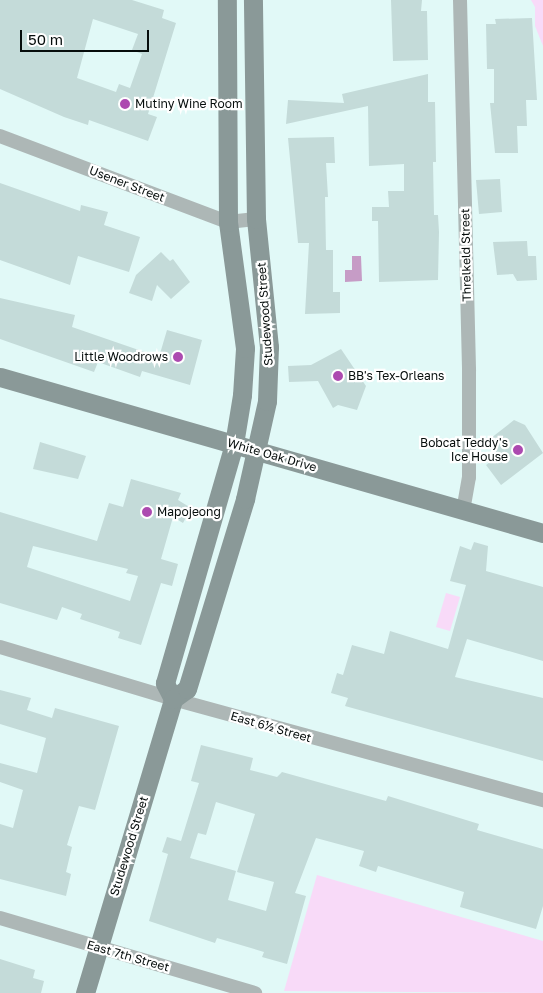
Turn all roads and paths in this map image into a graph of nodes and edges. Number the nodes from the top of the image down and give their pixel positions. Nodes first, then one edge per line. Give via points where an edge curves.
1 (227, 0) edge
2 (460, 0) edge
3 (248, 2) edge
4 (0, 136) edge
5 (256, 219) junction
6 (228, 222) junction
7 (0, 377) edge
8 (234, 444) junction
9 (257, 450) junction
10 (463, 510) junction
11 (543, 533) edge
12 (0, 648) edge
13 (173, 699) junction
14 (543, 800) edge
15 (0, 918) edge
16 (98, 947) junction
17 (85, 993) edge
18 (255, 993) edge

1 - 6 main road, Studewood Street
2 - 10 street, Threlkeld Street via 469,371 469,477
3 - 5 main road, Studewood Street
4 - 6 street, Usener Street
5 - 6 street, Usener Street
5 - 9 main road, Studewood Street via 269,347 268,398
6 - 8 main road, Studewood Street via 245,348
7 - 8 main road, White Oak Drive
8 - 9 main road, White Oak Drive
8 - 13 main road, Studewood Street via 165,683
9 - 10 main road, White Oak Drive
9 - 13 main road, Studewood Street via 187,689
10 - 11 main road, White Oak Drive
12 - 13 street, East 6½ Street
13 - 14 street, East 6½ Street
13 - 16 main road, Studewood Street
15 - 16 street, East 7th Street
16 - 17 main road, Studewood Street
16 - 18 street, East 7th Street

